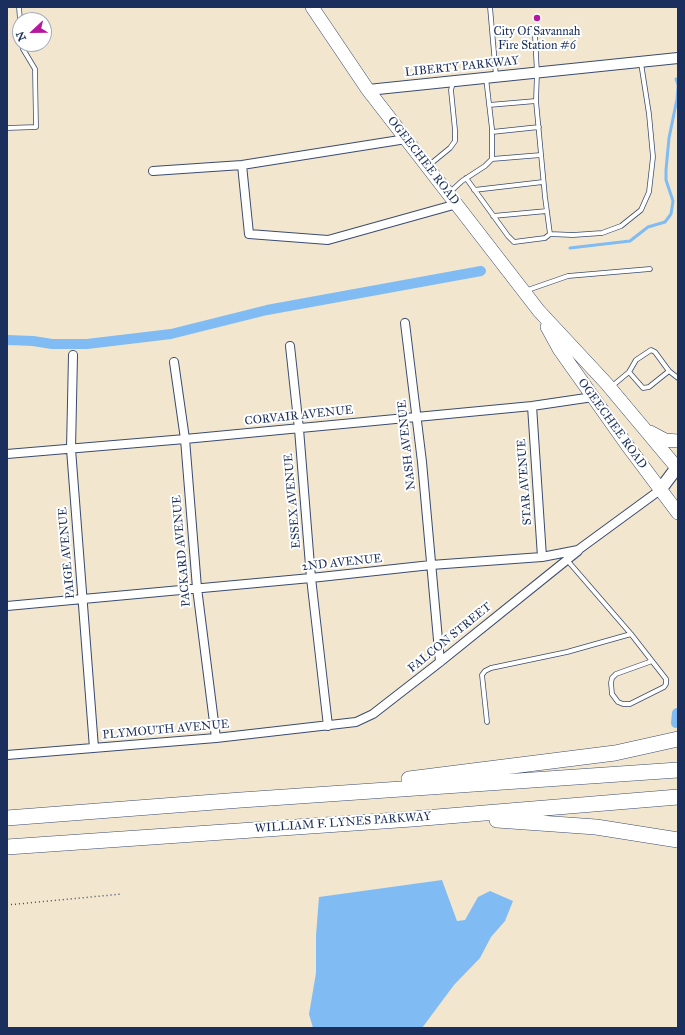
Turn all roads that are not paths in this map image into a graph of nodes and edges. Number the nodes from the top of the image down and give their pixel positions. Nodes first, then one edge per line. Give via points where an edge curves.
1 (312, 7) edge
2 (490, 7) edge
3 (535, 36) dead end
4 (25, 52) edge
5 (678, 58) edge
6 (641, 62) junction
7 (537, 73) junction
8 (491, 77) junction
9 (453, 81) junction
10 (368, 90) junction
11 (536, 101) junction
12 (489, 106) junction
13 (539, 127) junction
14 (7, 128) edge
15 (492, 132) junction
16 (406, 139) junction
17 (541, 155) junction
18 (492, 159) junction
19 (242, 165) junction
20 (428, 166) junction
21 (153, 172) dead end
22 (466, 178) junction
23 (543, 182) junction
24 (474, 190) junction
25 (453, 198) junction
26 (546, 211) junction
27 (493, 216) junction
28 (550, 234) junction
29 (650, 269) dead end
30 (524, 291) junction
31 (539, 311) junction
32 (405, 323) dead end
33 (290, 346) dead end
34 (73, 355) dead end
35 (174, 362) dead end
36 (669, 371) junction
37 (629, 372) junction
38 (678, 378) edge
39 (610, 387) junction
40 (593, 397) junction
41 (532, 406) junction
42 (416, 417) junction
43 (643, 427) junction
44 (299, 428) junction
45 (185, 439) junction
46 (678, 441) edge
47 (71, 449) junction
48 (7, 454) edge
49 (678, 468) edge
50 (660, 490) junction
51 (678, 513) edge
52 (578, 550) junction
53 (542, 557) junction
54 (567, 560) junction
55 (431, 565) junction
56 (311, 578) junction
57 (197, 588) junction
58 (84, 600) junction
59 (7, 606) edge
60 (631, 634) junction
61 (440, 662) junction
62 (652, 662) junction
63 (487, 722) dead end
64 (328, 726) junction
65 (216, 738) junction
66 (678, 739) edge
67 (94, 748) junction
68 (7, 755) edge
69 (678, 770) edge
70 (678, 797) edge
71 (241, 800) junction
72 (7, 818) edge
73 (412, 819) junction
74 (678, 840) edge
75 (7, 847) edge

1 - 10 main road, OGEECHEE ROAD
2 - 8 lane
3 - 7 lane
4 - 14 lane via 35,69 36,127
5 - 6 street, LIBERTY PARKWAY
6 - 7 street, LIBERTY PARKWAY
6 - 28 lane via 653,157 649,192 641,210 621,226 602,232
7 - 8 street, LIBERTY PARKWAY
7 - 11 lane
8 - 9 street, LIBERTY PARKWAY
8 - 12 lane
9 - 10 street, LIBERTY PARKWAY
9 - 20 lane via 451,90 454,141 450,148
10 - 16 main road, OGEECHEE ROAD
11 - 12 lane
11 - 13 lane
12 - 15 lane
13 - 15 lane
13 - 17 lane
15 - 18 lane
16 - 19 street
16 - 20 main road, OGEECHEE ROAD
17 - 18 lane
17 - 23 lane
18 - 22 lane
19 - 21 street
19 - 25 street via 249,234 328,240
20 - 25 main road, OGEECHEE ROAD
22 - 24 lane
22 - 25 lane
23 - 24 lane
23 - 26 lane
24 - 27 lane
25 - 30 main road, OGEECHEE ROAD
26 - 27 lane
26 - 28 lane
27 - 28 lane via 514,242 545,238
29 - 30 lane via 568,276
30 - 31 main road, OGEECHEE ROAD
31 - 39 main road, OGEECHEE ROAD
31 - 40 main road, OGEECHEE ROAD via 559,349
32 - 42 street, NASH AVENUE
33 - 44 street, ESSEX AVENUE
34 - 47 street, PAIGE AVENUE
35 - 45 street, PACKARD AVENUE
36 - 37 lane via 643,388
36 - 37 lane via 655,352 650,350 636,360
36 - 38 lane
37 - 39 lane
39 - 43 main road, OGEECHEE ROAD
40 - 41 street, CORVAIR AVENUE
40 - 50 main road, OGEECHEE ROAD
41 - 42 street, CORVAIR AVENUE
41 - 53 street, STAR AVENUE
42 - 44 street, CORVAIR AVENUE
42 - 55 street, NASH AVENUE
43 - 46 main road via 664,440
43 - 49 main road, OGEECHEE ROAD
44 - 45 street, CORVAIR AVENUE
44 - 56 street, ESSEX AVENUE
45 - 47 street, CORVAIR AVENUE
45 - 57 street, PACKARD AVENUE
47 - 48 street, CORVAIR AVENUE
47 - 58 street, PAIGE AVENUE
49 - 50 main road
50 - 51 main road, OGEECHEE ROAD
50 - 52 street, 2ND AVENUE
52 - 53 street, 2ND AVENUE
52 - 54 street, FALCON STREET
53 - 55 street, 2ND AVENUE
54 - 60 lane
54 - 61 street, FALCON STREET
55 - 56 street, 2ND AVENUE
55 - 61 street, NASH AVENUE
56 - 57 street, 2ND AVENUE
56 - 64 street, ESSEX AVENUE
57 - 58 street, 2ND AVENUE
57 - 65 street, PACKARD AVENUE
58 - 59 street, 2ND AVENUE
58 - 67 street, PAIGE AVENUE
60 - 62 lane
60 - 63 lane via 486,670 482,675
61 - 64 street, FALCON STREET via 373,714 356,722
62 - 62 lane via 666,679 664,688 630,704 618,702 612,694 612,678 616,674
64 - 65 street, PLYMOUTH AVENUE
65 - 67 street, PLYMOUTH AVENUE
66 - 71 highway via 615,753
67 - 68 street, PLYMOUTH AVENUE
69 - 71 highway
70 - 73 highway, WILLIAM F. LYNES PARKWAY
71 - 72 highway
73 - 74 highway via 509,820 596,827
73 - 75 highway, WILLIAM F. LYNES PARKWAY

